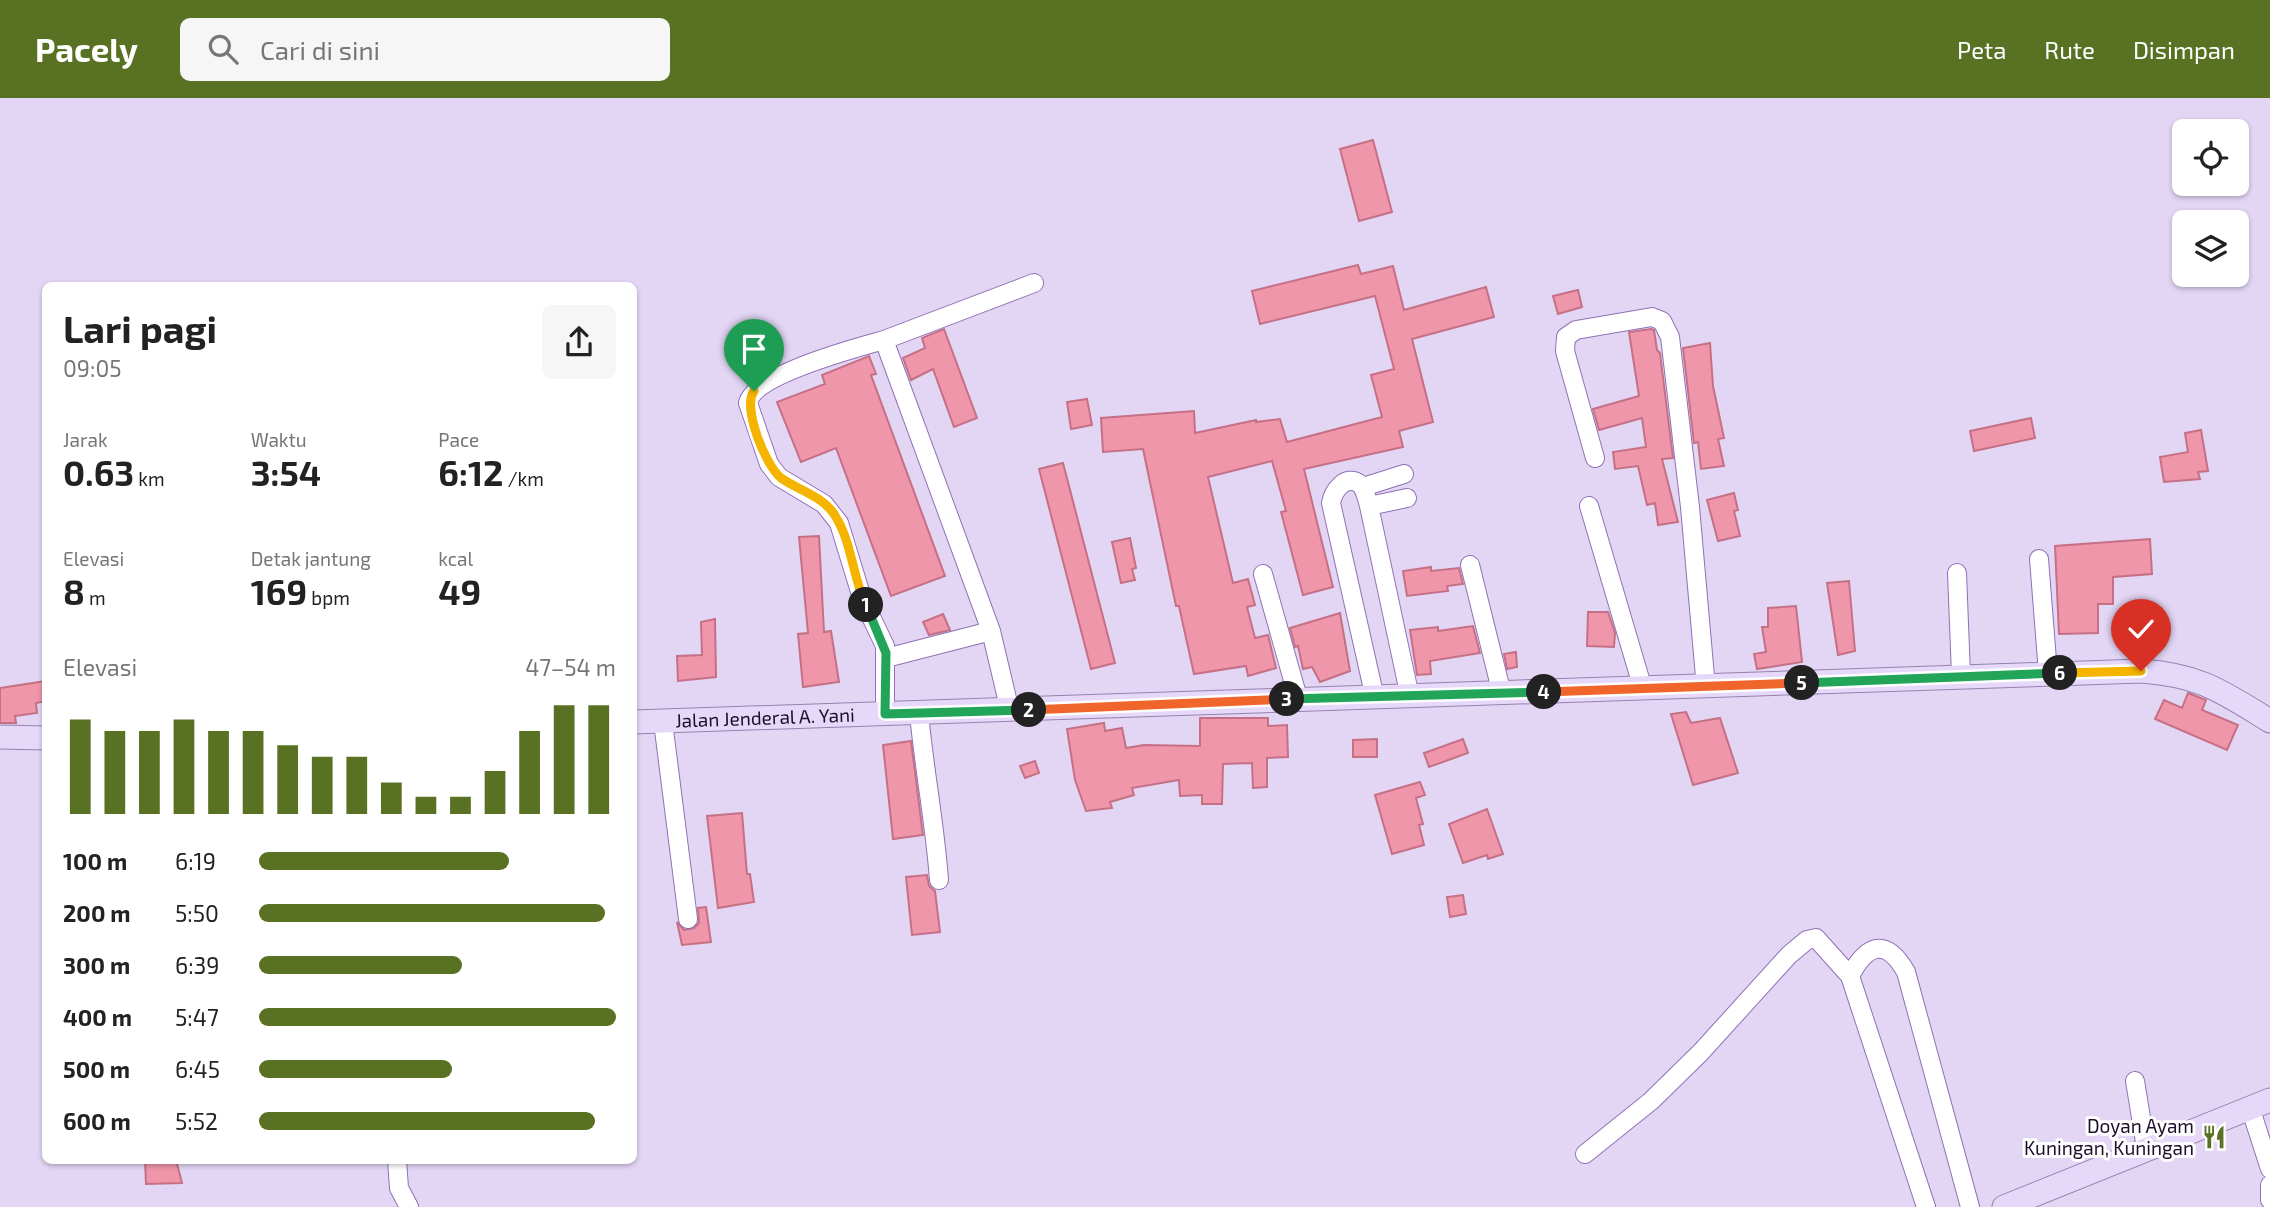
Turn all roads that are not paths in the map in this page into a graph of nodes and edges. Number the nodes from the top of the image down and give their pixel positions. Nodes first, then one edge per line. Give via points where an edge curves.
1 (1034, 283) dead end
2 (884, 340) junction
3 (1595, 457) dead end
4 (1404, 474) dead end
5 (1363, 488) junction
6 (1407, 498) dead end
7 (1369, 506) junction
8 (1589, 506) dead end
9 (2039, 559) dead end
10 (1470, 565) dead end
11 (1957, 573) dead end
12 (1263, 574) dead end
13 (991, 631) junction
14 (887, 658) junction
15 (2048, 673) junction
16 (1961, 675) junction
17 (1706, 688) junction
18 (1643, 689) junction
19 (1502, 694) junction
20 (1410, 697) junction
21 (1298, 698) junction
22 (1375, 698) junction
23 (1010, 711) junction
24 (919, 713) junction
25 (885, 714) junction
26 (2270, 721) edge
27 (637, 722) edge
28 (663, 722) junction
29 (0, 737) edge
30 (42, 738) edge
31 (939, 880) dead end
32 (688, 919) dead end
33 (1850, 976) junction
34 (2135, 1081) dead end
35 (2260, 1103) edge
36 (2146, 1148) junction
37 (1585, 1154) dead end
38 (397, 1164) edge
39 (2270, 1169) edge
40 (2270, 1185) edge
41 (2270, 1200) edge
42 (410, 1207) edge
43 (1926, 1207) edge
44 (1970, 1207) edge
45 (2004, 1207) edge

1 - 2 street
2 - 13 street
2 - 14 street via 760,385 748,403 769,464 779,477 824,504 839,523
3 - 17 street via 1565,351 1566,337 1576,330 1627,321 1652,317 1662,321 1670,337
4 - 5 street
5 - 7 street
5 - 22 street via 1346,482 1337,488 1331,503
6 - 7 street
7 - 20 street
8 - 18 street
9 - 15 street
10 - 19 street
11 - 16 street
12 - 21 street
13 - 14 street
13 - 23 street
14 - 25 street
15 - 16 main road, Jalan Jenderal A. Yani
15 - 26 main road, Jalan Jenderal A. Yani via 2172,673 2207,683
16 - 17 main road, Jalan Jenderal A. Yani
17 - 18 main road, Jalan Jenderal A. Yani
18 - 19 main road, Jalan Jenderal A. Yani
19 - 20 main road, Jalan Jenderal A. Yani
20 - 22 main road, Jalan Jenderal A. Yani
21 - 22 main road, Jalan Jenderal A. Yani
21 - 23 main road, Jalan Jenderal A. Yani
23 - 24 main road, Jalan Jenderal A. Yani
24 - 25 main road, Jalan Jenderal A. Yani
24 - 31 street
25 - 28 main road, Jalan Jenderal A. Yani
27 - 28 main road, Jalan Jenderal A. Yani
28 - 32 street
29 - 30 main road
33 - 37 street via 1816,938 1799,945 1681,1072
33 - 43 street
33 - 44 street via 1861,957 1875,948 1893,953 1906,972
34 - 36 street
35 - 36 main road
35 - 39 street
36 - 45 main road
38 - 42 street via 398,1188
40 - 41 street

